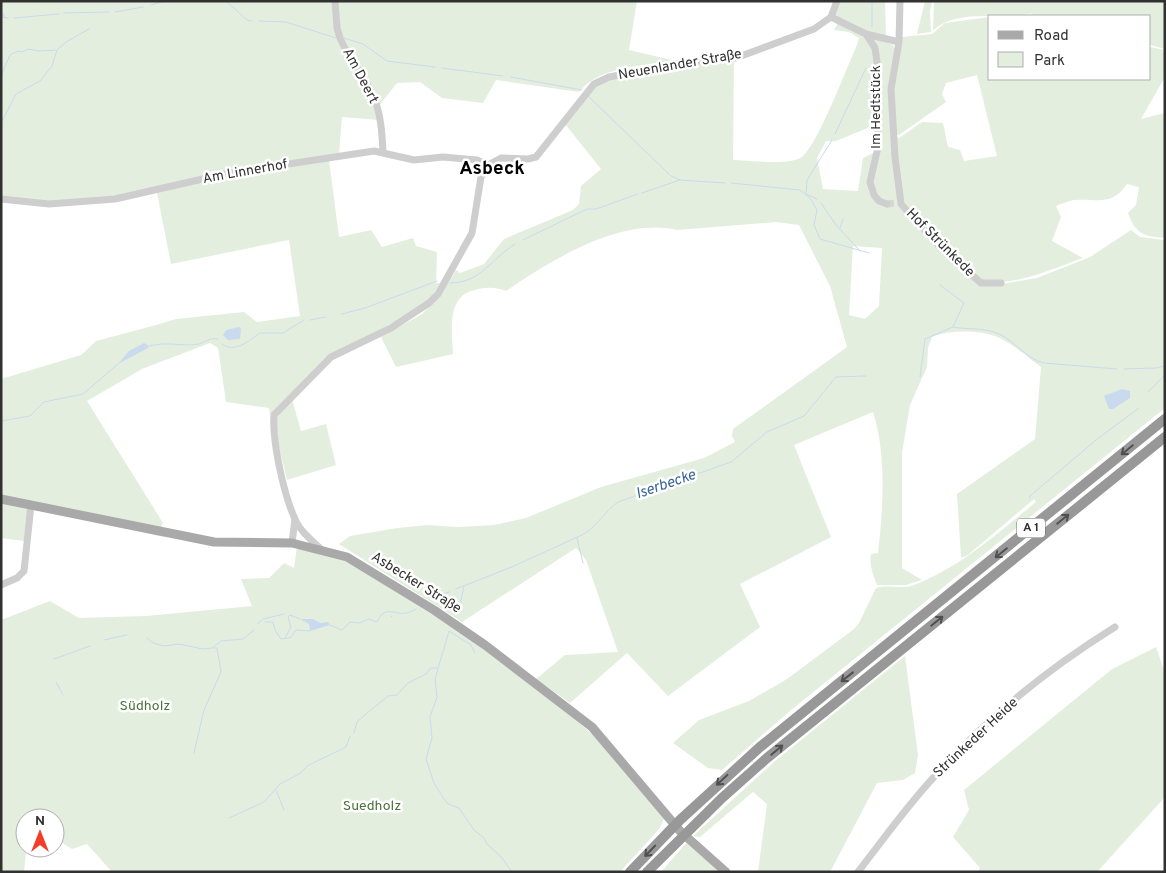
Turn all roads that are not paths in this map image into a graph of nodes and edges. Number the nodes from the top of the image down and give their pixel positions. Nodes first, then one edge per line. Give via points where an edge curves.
1 (335, 1) edge
2 (837, 1) edge
3 (900, 1) edge
4 (830, 17) junction
5 (866, 34) junction
6 (899, 42) junction
7 (383, 152) junction
8 (488, 165) junction
9 (898, 181) joint
10 (1, 199) edge
11 (887, 204) dead end
12 (1001, 283) dead end
13 (1165, 420) edge
14 (1165, 436) edge
15 (1, 499) edge
16 (31, 505) junction
17 (295, 519) junction
18 (300, 527) junction
19 (296, 543) junction
20 (320, 549) junction
21 (1, 585) edge
22 (1115, 627) dead end
23 (630, 872) edge
24 (647, 872) edge
25 (726, 872) edge
26 (858, 872) edge

1 - 7 street, Am Deert via 340,38 378,108
2 - 4 street
3 - 6 street, Im Hedtstück
4 - 5 street
4 - 8 street, Neuenlander Straße via 814,29 736,58 686,62 599,81 584,93 536,157 501,158
5 - 6 street
5 - 11 street, Im Hedtstück via 875,48 876,62 878,147 870,182 874,196
6 - 9 street, Im Hedtstück via 891,89
7 - 8 street, Am Linnerhof via 414,160 443,157 477,160
7 - 10 street, Am Linnerhof via 228,173 116,199 55,204
8 - 17 street via 481,177 472,233 438,294 421,310 391,328 331,358 274,415 276,451
9 - 12 street, Hof Strünkede via 899,204 940,247 981,283
13 -> 23 highway, A 1 via 760,747 680,820
24 -> 14 highway, A 1 via 767,758
15 - 16 main road, Asbecker Straße
16 - 19 main road, Asbecker Straße via 214,542
16 - 21 street via 24,572
17 - 18 street
17 - 19 street
18 - 19 street
18 - 20 street
19 - 20 main road, Asbecker Straße
20 - 25 main road, Asbecker Straße via 347,557 370,569 434,610 579,717 605,740 680,831
22 - 26 street, Strünkeder Heide via 1072,655 985,725 933,777

